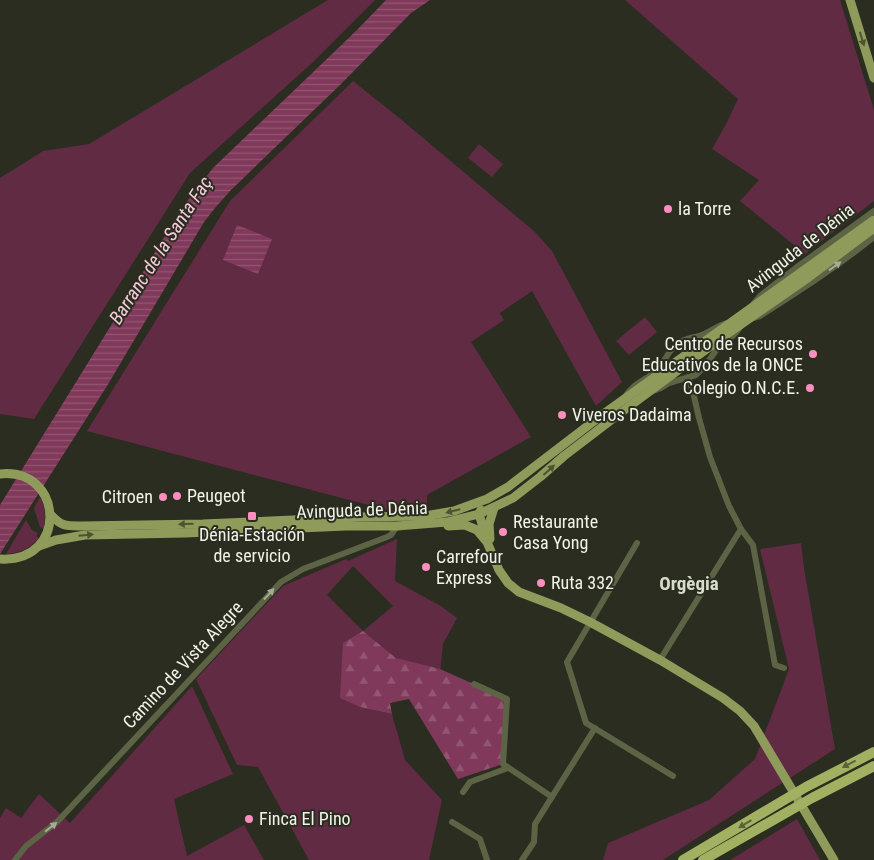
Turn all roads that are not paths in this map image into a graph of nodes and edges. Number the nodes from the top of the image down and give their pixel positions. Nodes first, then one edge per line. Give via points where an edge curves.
1 (850, 0) edge
2 (874, 78) edge
3 (874, 211) edge
4 (874, 220) edge
5 (874, 228) edge
6 (874, 237) edge
7 (747, 317) junction
8 (734, 320) junction
9 (685, 340) junction
10 (673, 348) junction
11 (700, 350) junction
12 (705, 366) junction
13 (676, 367) junction
14 (688, 377) junction
15 (648, 393) junction
16 (623, 400) junction
17 (527, 473) junction
18 (0, 474) edge
19 (494, 508) junction
20 (50, 514) junction
21 (479, 514) junction
22 (437, 524) junction
23 (397, 526) junction
24 (740, 529) junction
25 (637, 543) dead end
26 (39, 546) junction
27 (489, 547) junction
28 (0, 559) edge
29 (590, 622) junction
30 (660, 660) junction
31 (784, 668) dead end
32 (474, 684) dead end
33 (595, 728) junction
34 (874, 752) edge
35 (874, 766) edge
36 (508, 768) junction
37 (673, 776) dead end
38 (462, 792) dead end
39 (552, 797) junction
40 (452, 822) dead end
41 (15, 860) edge
42 (488, 860) edge
43 (522, 860) edge
44 (683, 860) edge
45 (703, 860) edge
46 (834, 860) edge

1 -> 2 main road
3 - 7 street, Avinguda de Dénia via 761,295
4 - 7 main road, Avinguda de Dénia
5 - 7 main road, Avinguda de Dénia via 809,277
7 -> 6 street, Avinguda de Dénia via 760,316
7 - 8 main road, Avinguda de Dénia
7 - 11 main road, Avinguda de Dénia
7 - 12 street, Avinguda de Dénia
8 - 9 street, Avinguda de Dénia
8 - 11 main road, Avinguda de Dénia
9 - 10 street, Avinguda de Dénia
9 - 11 street via 692,341
10 - 13 street via 671,354
10 - 16 street, Avinguda de Dénia via 660,366 630,390
11 - 12 street
11 - 13 main road, Avinguda de Dénia
12 - 14 street, Avinguda de Dénia via 696,375
13 - 14 street
13 - 15 main road, Avinguda de Dénia
13 - 16 main road, Avinguda de Dénia
14 - 15 street, Avinguda de Dénia
14 - 24 street via 710,457
19 -> 15 main road, Avinguda de Dénia via 513,498
16 - 17 main road, Avinguda de Dénia
17 -> 20 main road, Avinguda de Dénia via 488,499 454,511 425,516 64,526
17 - 21 main road via 521,483 484,507
18 - 20 main road via 14,474 33,482 43,493
19 - 21 main road, Avinguda de Dénia
19 - 27 main road via 489,524
20 - 26 main road via 46,536
21 - 22 main road, Avinguda de Dénia
21 - 27 main road
22 - 23 main road, Avinguda de Dénia
22 - 27 main road via 472,527
26 -> 23 main road, Avinguda de Dénia via 85,535
41 -> 23 street, Camino de Vista Alegre via 26,846 57,822 281,582 303,569 387,537
24 - 30 street
24 - 31 street via 753,545 775,665
25 - 29 street
26 - 28 main road, Avinguda de Dénia via 19,558
27 - 29 main road via 499,570 519,592
29 - 30 main road
29 - 33 street via 567,662 586,723
30 - 46 main road via 724,698 754,726
32 - 36 street via 507,699 503,764
33 - 37 street
33 - 39 street
34 -> 44 highway via 806,787
35 - 45 highway
36 - 38 street via 470,782
36 - 39 street
39 - 43 street via 535,824 534,842
40 - 42 street via 480,839

